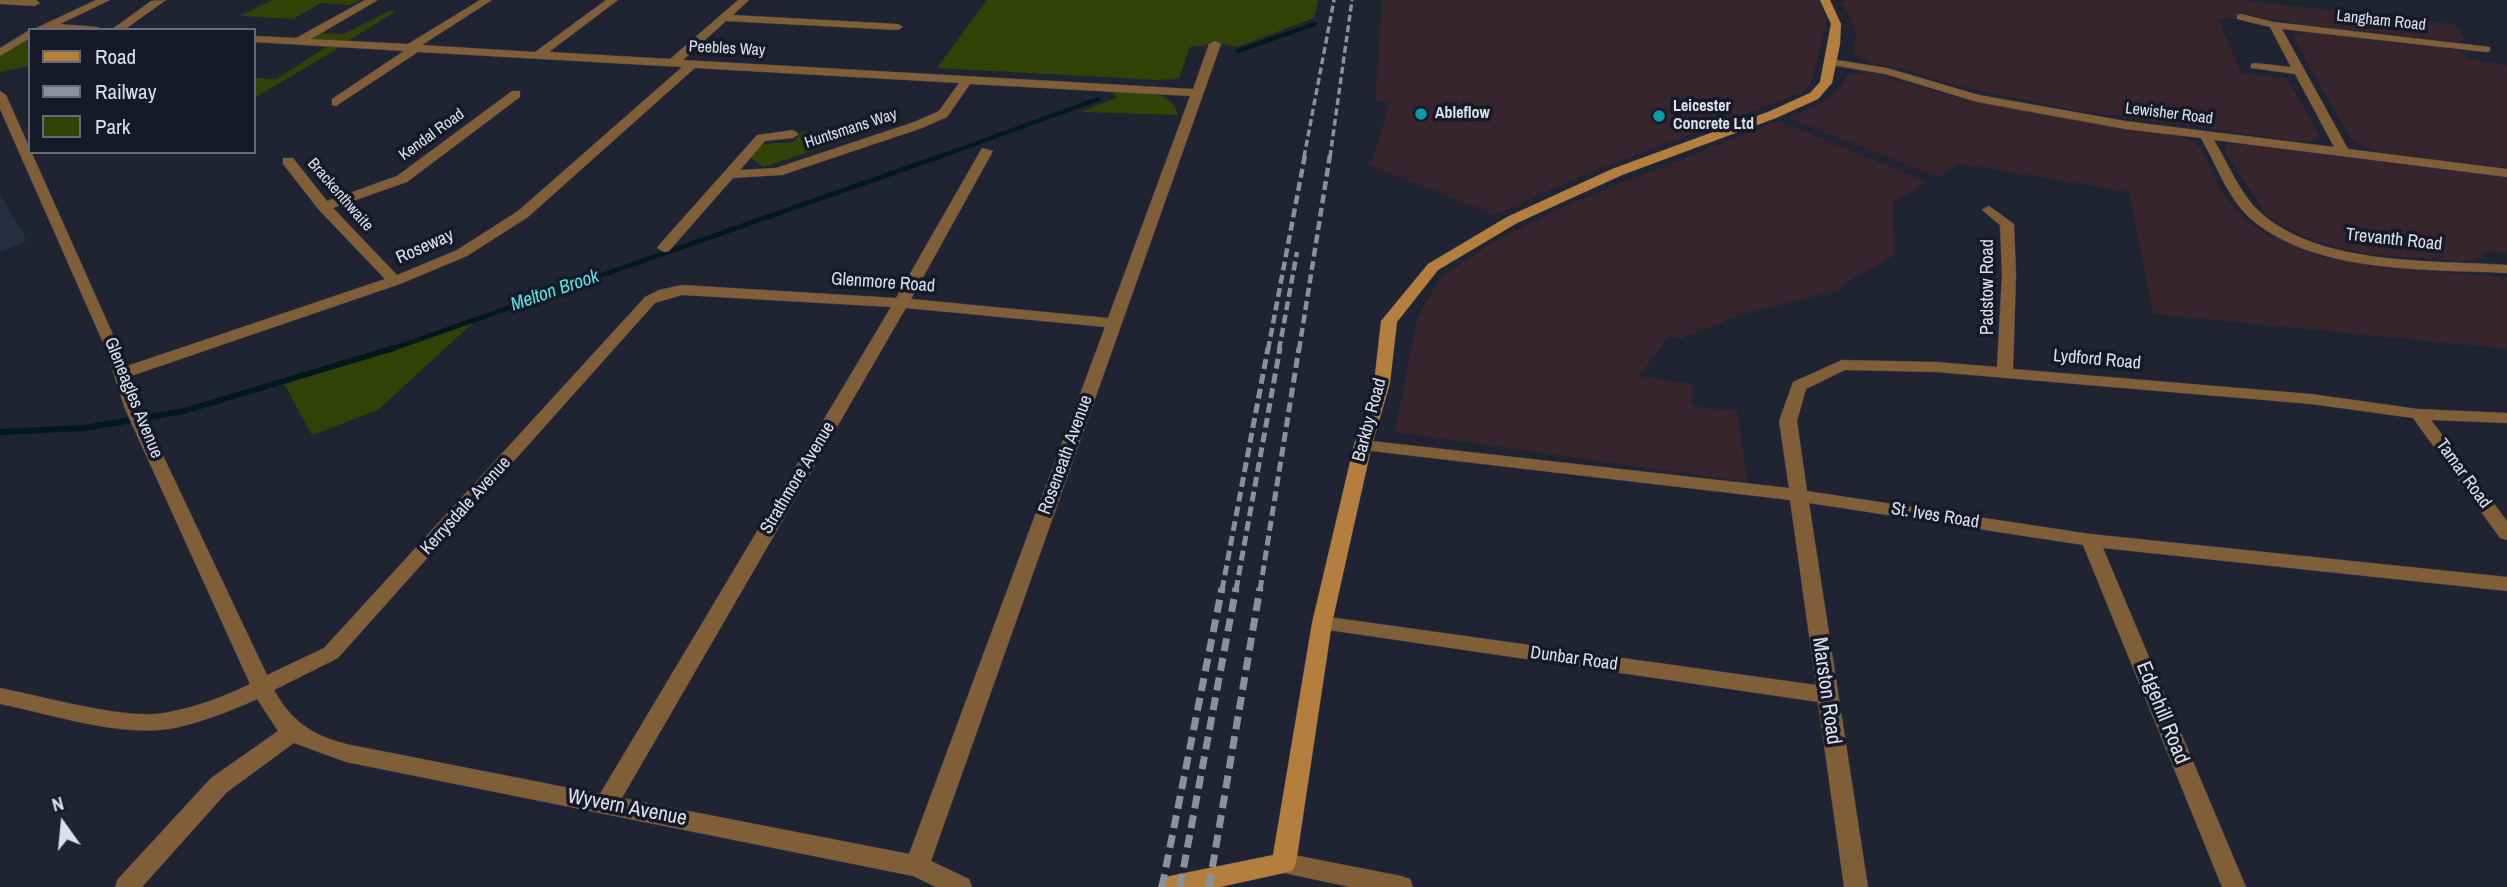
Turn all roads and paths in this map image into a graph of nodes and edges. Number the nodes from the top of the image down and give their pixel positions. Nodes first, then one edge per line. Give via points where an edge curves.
1 (105, 0) edge
2 (161, 0) edge
3 (373, 0) edge
4 (487, 0) edge
5 (612, 0) edge
6 (744, 0) edge
7 (1825, 0) edge
8 (0, 1) edge
9 (35, 3) dead end
10 (2241, 17) dead end
11 (723, 18) junction
12 (2273, 25) junction
13 (898, 27) dead end
14 (42, 28) edge
15 (120, 28) edge
16 (28, 34) edge
17 (2476, 37) dead end
18 (256, 39) edge
19 (298, 42) junction
20 (1215, 44) dead end
21 (415, 47) junction
22 (2486, 48) junction
23 (0, 53) edge
24 (538, 55) junction
25 (674, 62) junction
26 (1831, 62) junction
27 (2497, 62) dead end
28 (693, 63) junction
29 (2255, 66) dead end
30 (2296, 71) junction
31 (966, 81) junction
32 (335, 87) dead end
33 (357, 88) junction
34 (1197, 93) junction
35 (516, 94) dead end
36 (0, 95) edge
37 (336, 102) dead end
38 (793, 134) dead end
39 (2205, 135) junction
40 (987, 151) dead end
41 (2343, 152) junction
42 (288, 161) dead end
43 (2507, 173) edge
44 (729, 174) junction
45 (324, 207) junction
46 (1989, 211) dead end
47 (664, 248) dead end
48 (2507, 269) edge
49 (395, 281) junction
50 (650, 300) joint
51 (901, 303) junction
52 (1114, 323) junction
53 (2006, 372) junction
54 (120, 374) junction
55 (2418, 414) junction
56 (2507, 418) edge
57 (1363, 444) junction
58 (1798, 495) junction
59 (2507, 534) edge
60 (2091, 540) junction
61 (2507, 584) edge
62 (1322, 623) junction
63 (263, 689) junction
64 (1827, 695) junction
65 (0, 696) edge
66 (292, 733) junction
67 (606, 804) junction
68 (1283, 863) junction
69 (917, 866) junction
70 (947, 884) edge
71 (127, 887) edge
72 (1170, 887) edge
73 (1401, 887) edge
74 (1856, 887) edge
75 (2234, 887) edge

1 - 14 street
2 - 15 street via 141,9
3 - 19 street
4 - 21 street
5 - 24 street
6 - 11 street
7 - 26 street, Barkby Road via 1836,24
8 - 9 street
10 - 12 street, Langham Road
11 - 13 street
11 - 25 street
12 - 22 street, Langham Road
12 - 30 street
16 - 23 street
17 - 22 street
18 - 19 street, Peebles Way
19 - 21 street, Peebles Way
20 - 34 street, Roseneath Avenue
21 - 24 street, Peebles Way
21 - 33 street
22 - 27 street
24 - 25 street, Peebles Way
25 - 28 street, Peebles Way
26 - 39 street, Lewisher Road via 1887,71 1977,98
26 - 57 street, Barkby Road via 1826,83 1814,96 1563,195 1433,267 1389,321 1382,383
28 - 31 street, Peebles Way
28 - 49 street, Roseway via 498,233
29 - 30 street
30 - 41 street
31 - 34 street, Peebles Way
31 - 44 street, Huntsmans Way via 943,114 918,125 770,173
32 - 33 street
33 - 37 street
34 - 52 street, Roseneath Avenue
35 - 45 street, Kendal Road via 402,179
36 - 54 street, Gleneagles Avenue via 113,347
38 - 44 street via 761,138
39 - 41 street, Lewisher Road
39 - 48 street, Trevanth Road via 2254,216 2299,241 2360,258
40 - 51 street, Strathmore Avenue
41 - 43 street, Lewisher Road
42 - 45 street, Brackenthwaite
44 - 47 street
45 - 49 street, Brackenthwaite
46 - 53 street, Padstow Road via 2007,224
49 - 54 street, Roseway
50 - 51 street, Glenmore Road via 682,290
50 - 63 street, Kerrysdale Avenue via 331,653
51 - 52 street, Glenmore Road
51 - 67 street, Strathmore Avenue
52 - 69 street, Roseneath Avenue
53 - 55 street, Lydford Road via 2311,399
53 - 58 street, Lydford Road via 1842,365 1799,386 1788,421
54 - 63 street, Gleneagles Avenue
55 - 56 street, Lydford Road
55 - 59 street, Tamar Road
57 - 58 street, St. Ives Road
57 - 62 street, Barkby Road
58 - 60 street, St. Ives Road
58 - 64 street, Marston Road
60 - 61 street, St. Ives Road
60 - 75 street, Edgehill Road
62 - 64 street, Dunbar Road
62 - 68 street, Barkby Road
63 - 65 street via 163,722 131,722
63 - 66 street, Gleneagles Avenue
64 - 74 street, Marston Road
66 - 67 street, Wyvern Avenue via 308,743 346,753
66 - 71 street via 219,785
67 - 69 street, Wyvern Avenue
68 - 72 street
68 - 73 street
69 - 70 street, Wyvern Avenue

